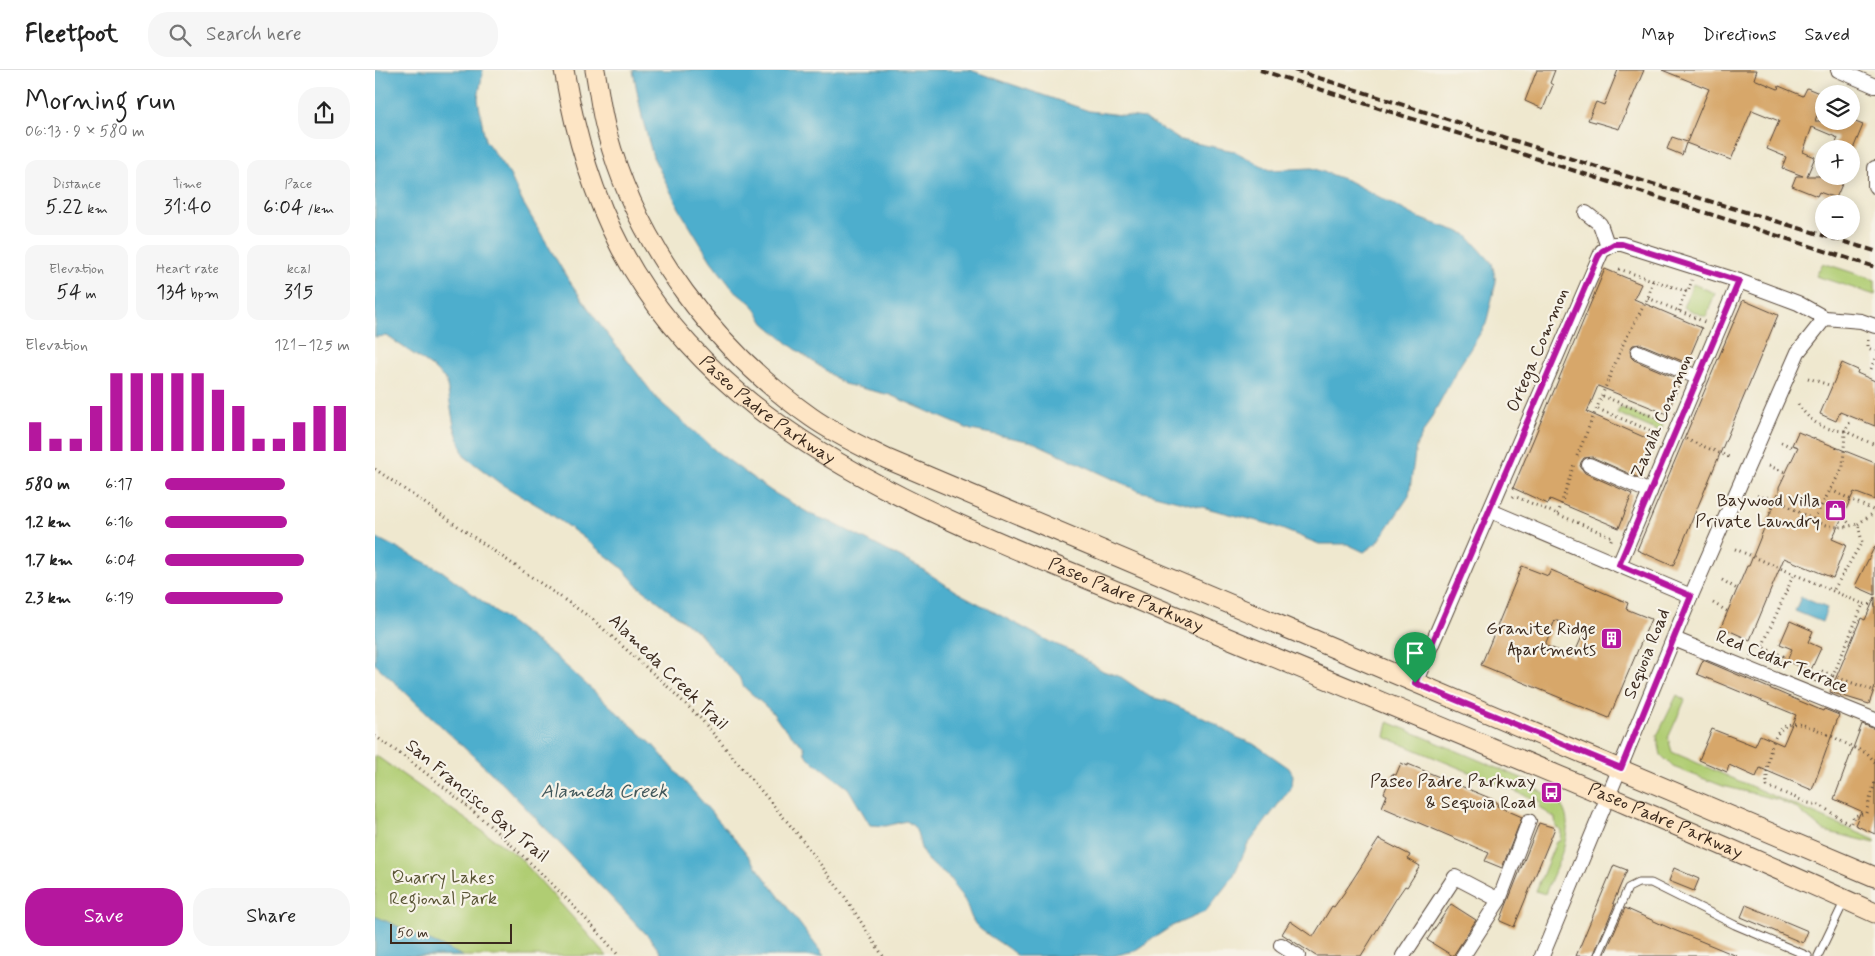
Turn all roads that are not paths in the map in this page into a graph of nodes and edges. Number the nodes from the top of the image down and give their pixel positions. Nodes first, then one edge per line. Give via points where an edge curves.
1 (564, 70) edge
2 (595, 70) edge
3 (1838, 70) edge
4 (1875, 86) edge
5 (1875, 168) edge
6 (1875, 186) edge
7 (1586, 212) dead end
8 (1608, 246) junction
9 (1739, 281) junction
10 (1825, 318) junction
11 (1875, 326) edge
12 (1637, 352) dead end
13 (1699, 378) junction
14 (1589, 465) dead end
15 (1650, 492) junction
16 (1491, 510) junction
17 (1619, 565) junction
18 (1691, 596) junction
19 (1674, 638) junction
20 (1415, 683) junction
21 (1875, 720) edge
22 (1621, 768) junction
23 (1607, 796) junction
24 (1529, 821) dead end
25 (1875, 877) edge
26 (1845, 899) junction
27 (1499, 900) junction
28 (1875, 913) edge
29 (1281, 944) dead end
30 (1298, 956) edge
31 (1403, 956) edge
32 (1463, 956) edge
33 (1541, 956) edge
34 (1598, 956) edge
35 (1808, 956) edge
36 (1817, 956) edge

1 - 23 main road, Paseo Padre Parkway via 571,114 586,169 606,222 633,272 699,354 738,393 781,426 836,462 974,530
2 - 20 main road, Paseo Padre Parkway via 606,132 618,170 671,273 730,348 811,417 887,460
3 - 4 street
5 - 6 street
7 - 8 street via 1600,224
8 - 9 street via 1622,244
8 - 16 street, Ortega Common via 1598,257
9 - 10 street via 1798,303
9 - 13 street, Zavala Common
10 - 11 street via 1861,321
10 - 18 street, Sequoia Road via 1798,352
12 - 13 street
13 - 15 street, Zavala Common
14 - 15 street
15 - 17 street, Zavala Common
16 - 17 street
16 - 20 street, Ortega Common
17 - 18 street
18 - 19 street, Sequoia Road
19 - 21 street, Red Cedar Terrace
19 - 22 street, Sequoia Road
20 - 22 main road, Paseo Padre Parkway
22 - 23 street, Sequoia Road
22 - 25 main road, Paseo Padre Parkway
23 - 26 main road, Paseo Padre Parkway
23 - 33 street, Sequoia Road
24 - 27 street
26 - 28 main road, Paseo Padre Parkway
26 - 36 lane
27 - 31 street via 1455,877
27 - 32 street
29 - 30 street
34 - 35 lane via 1628,888 1638,883 1651,883 1735,925

